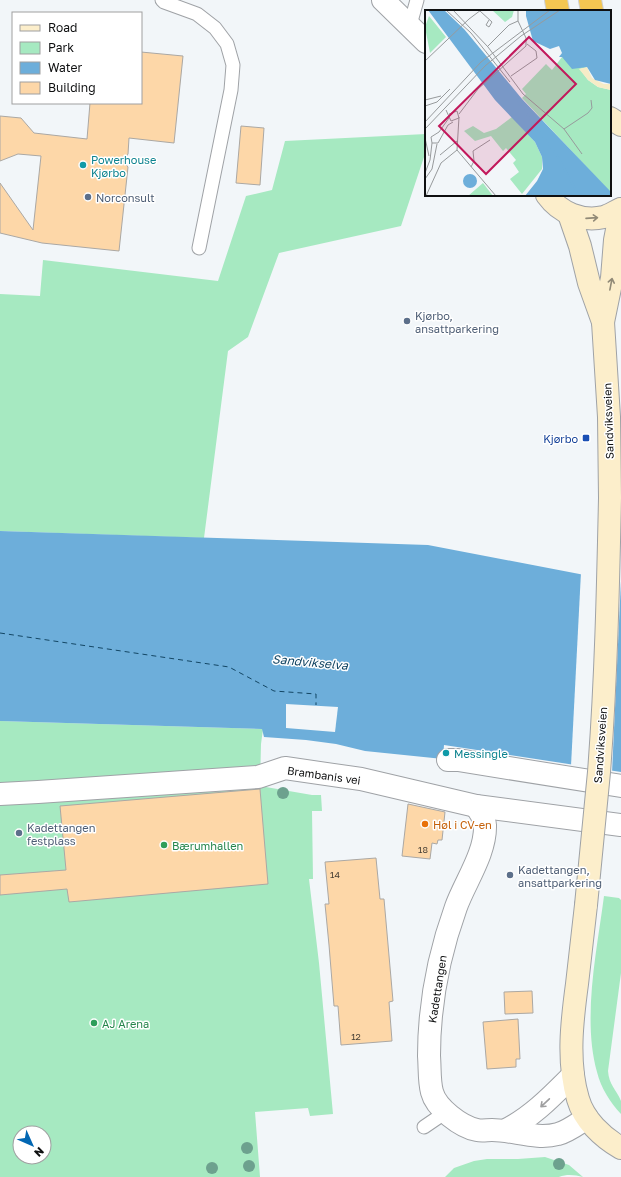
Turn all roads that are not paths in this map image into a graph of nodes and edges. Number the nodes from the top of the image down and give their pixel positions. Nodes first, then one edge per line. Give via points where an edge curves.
1 (162, 0) edge
2 (383, 0) edge
3 (418, 0) edge
4 (556, 0) edge
5 (590, 0) edge
6 (558, 10) edge
7 (592, 10) edge
8 (410, 25) junction
9 (425, 41) edge
10 (611, 119) edge
11 (621, 125) edge
12 (548, 196) edge
13 (621, 209) edge
14 (569, 214) junction
15 (199, 248) dead end
16 (603, 322) junction
17 (448, 760) dead end
18 (621, 786) edge
19 (0, 794) edge
20 (476, 806) junction
21 (621, 825) edge
22 (573, 1075) junction
23 (446, 1112) junction
24 (587, 1118) junction
25 (424, 1127) dead end
26 (506, 1130) junction
27 (621, 1148) edge

1 - 15 lane via 197,14 215,28 227,44 233,65 231,90
2 - 8 street
3 - 8 lane
4 - 6 highway
5 - 7 highway
8 - 9 street
10 - 11 main road
12 - 14 main road
14 -> 13 main road via 586,219 605,217
16 -> 13 main road, Sandviksveien
14 - 16 main road, Sandviksveien
16 - 22 main road, Sandviksveien, bridge via 609,417 610,498 606,635 599,771 572,1024
17 - 18 street
19 - 20 street, Brambanis vei via 258,777 285,768 362,779
20 - 21 street, Brambanis vei
20 - 23 street, Kadettangen via 485,824 482,847 456,907 440,960 432,1004 429,1038 432,1093
22 - 24 main road, Sandviksveien via 578,1099
22 -> 26 street via 543,1105
23 - 25 lane
23 - 26 street, Kadettangen via 476,1130
24 - 26 street, Kadettangen via 559,1134 524,1135
24 - 27 main road, Sandviksveien via 599,1133

